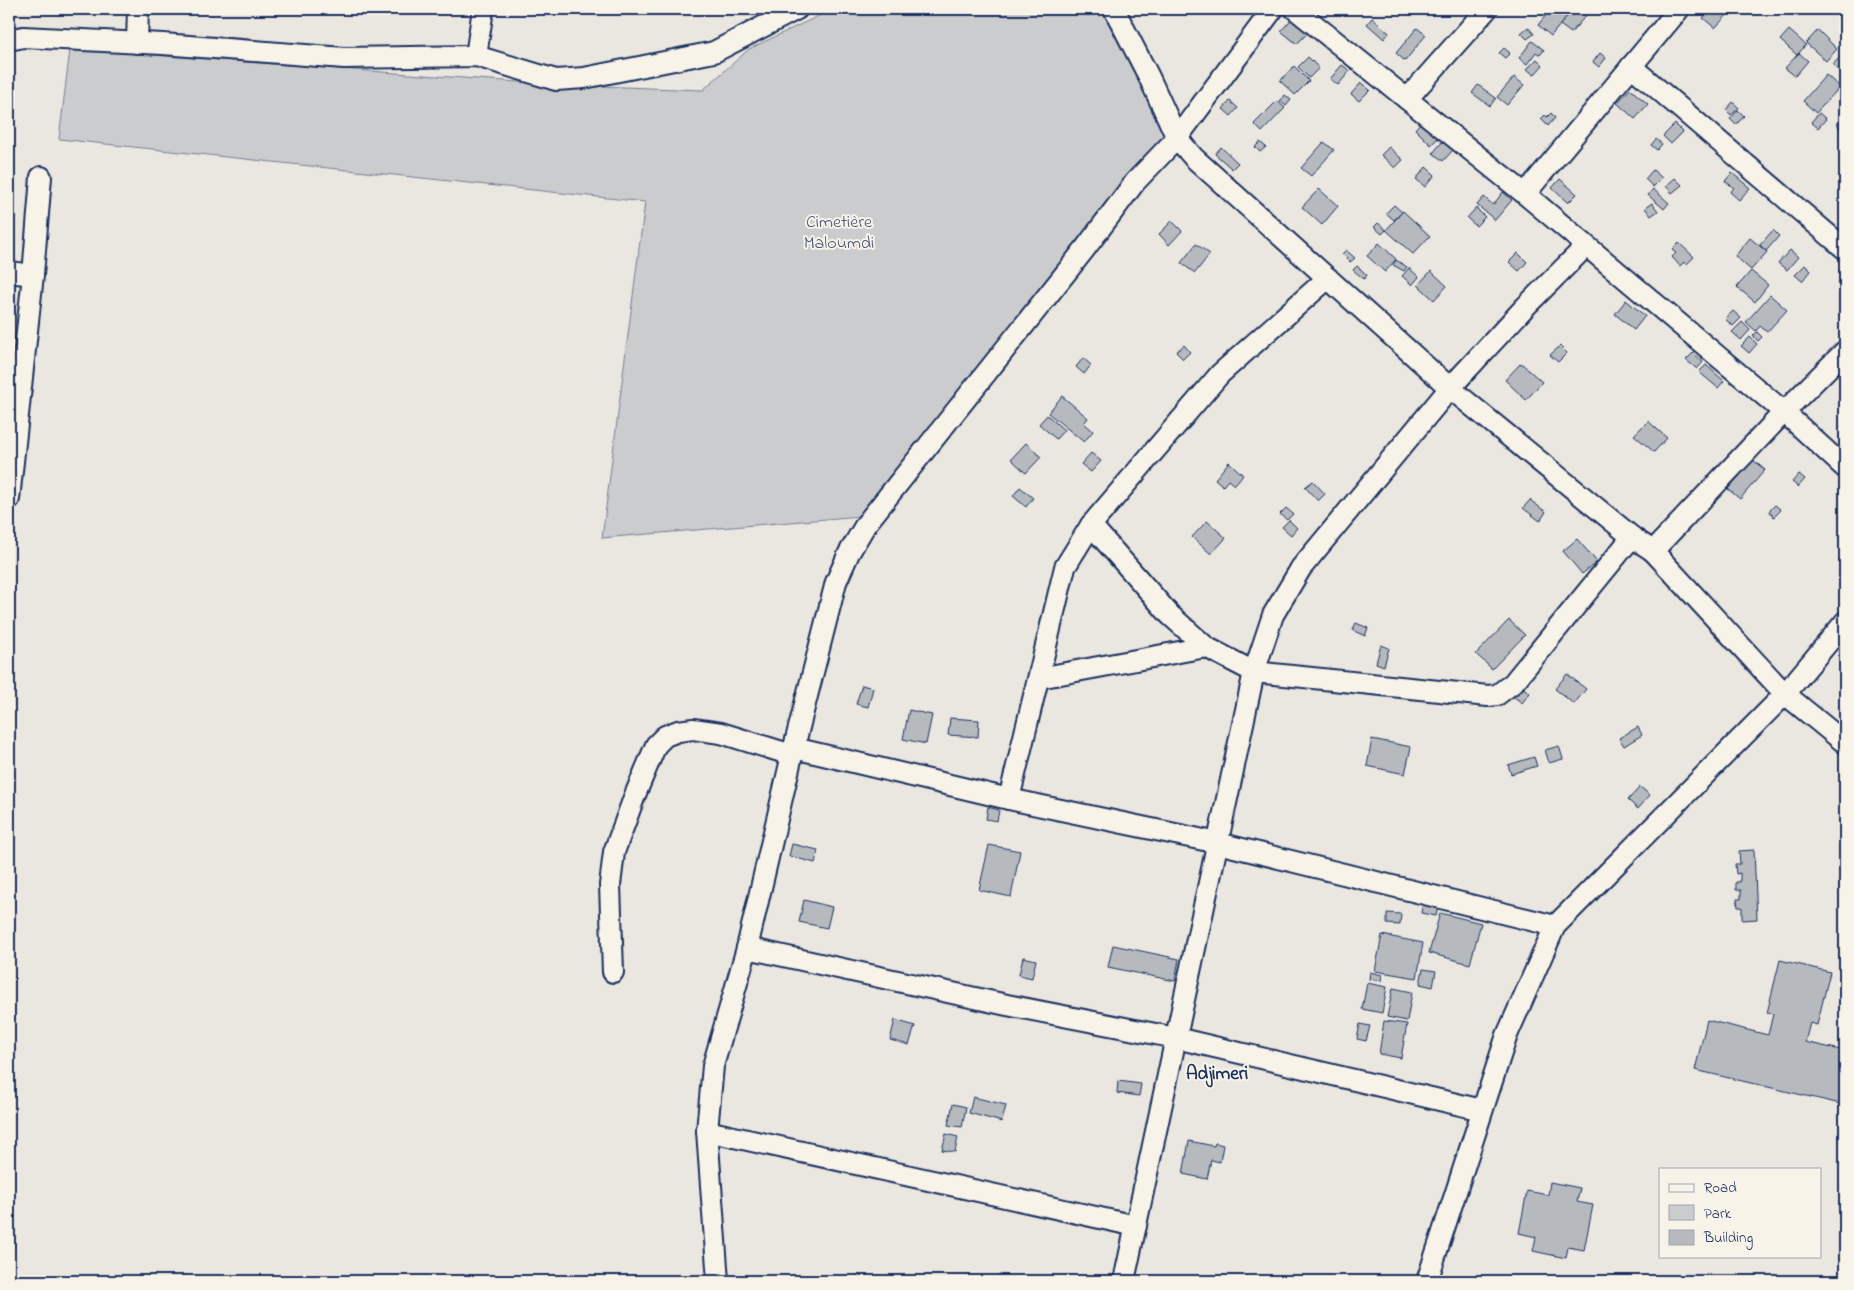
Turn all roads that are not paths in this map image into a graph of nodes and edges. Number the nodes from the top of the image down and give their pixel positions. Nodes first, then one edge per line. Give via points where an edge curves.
1 (138, 9) edge
2 (483, 9) edge
3 (797, 9) edge
4 (1114, 9) edge
5 (1273, 9) edge
6 (1295, 9) edge
7 (1487, 9) edge
8 (1679, 9) edge
9 (9, 40) edge
10 (137, 43) junction
11 (476, 56) junction
12 (1631, 66) junction
13 (1407, 99) junction
14 (1177, 138) junction
15 (41, 177) dead end
16 (1525, 194) junction
17 (1586, 246) junction
18 (1845, 249) edge
19 (9, 272) edge
20 (33, 274) junction
21 (1328, 278) junction
22 (1845, 352) edge
23 (1450, 388) junction
24 (1784, 412) junction
25 (1845, 468) edge
26 (9, 499) edge
27 (1092, 525) junction
28 (1632, 537) junction
29 (1653, 551) junction
30 (1845, 622) edge
31 (1206, 647) junction
32 (1254, 672) junction
33 (1038, 678) junction
34 (1785, 694) junction
35 (1845, 743) edge
36 (792, 751) junction
37 (1010, 799) junction
38 (1218, 843) junction
39 (1555, 926) junction
40 (747, 948) junction
41 (613, 972) dead end
42 (1176, 1038) junction
43 (1482, 1110) junction
44 (708, 1131) junction
45 (1136, 1226) junction
46 (718, 1281) edge
47 (1124, 1281) edge
48 (1427, 1281) edge

1 - 10 street
2 - 11 street
3 - 11 street via 714,52 584,78 556,80
4 - 14 street
5 - 14 street
6 - 13 street
7 - 13 street
8 - 12 street
9 - 10 street via 23,37
10 - 11 street via 344,58
12 - 16 street
12 - 18 street
13 - 16 street
14 - 21 street via 1194,158
14 - 36 street via 1135,182 866,524 836,582
15 - 20 street
16 - 17 street
17 - 23 street
17 - 24 street
19 - 20 street
20 - 26 street
21 - 23 street
21 - 27 street via 1220,374
22 - 24 street
23 - 28 street
23 - 32 street via 1301,568 1273,616
24 - 25 street
24 - 29 street
27 - 31 street via 1170,616
27 - 33 street via 1065,567
28 - 29 street
28 - 32 street via 1513,683 1498,695 1468,696
29 - 34 street
30 - 34 street
31 - 32 street
31 - 33 street
32 - 38 street
33 - 37 street
34 - 35 street
34 - 39 street
36 - 37 street
36 - 40 street
36 - 41 street via 693,729 665,736 656,745 614,852 610,885
37 - 38 street
38 - 39 street
38 - 42 street
39 - 43 street via 1506,1035
40 - 42 street
40 - 44 street via 713,1066
42 - 43 street
42 - 45 street
43 - 48 street
44 - 45 street
44 - 46 street
45 - 47 street

